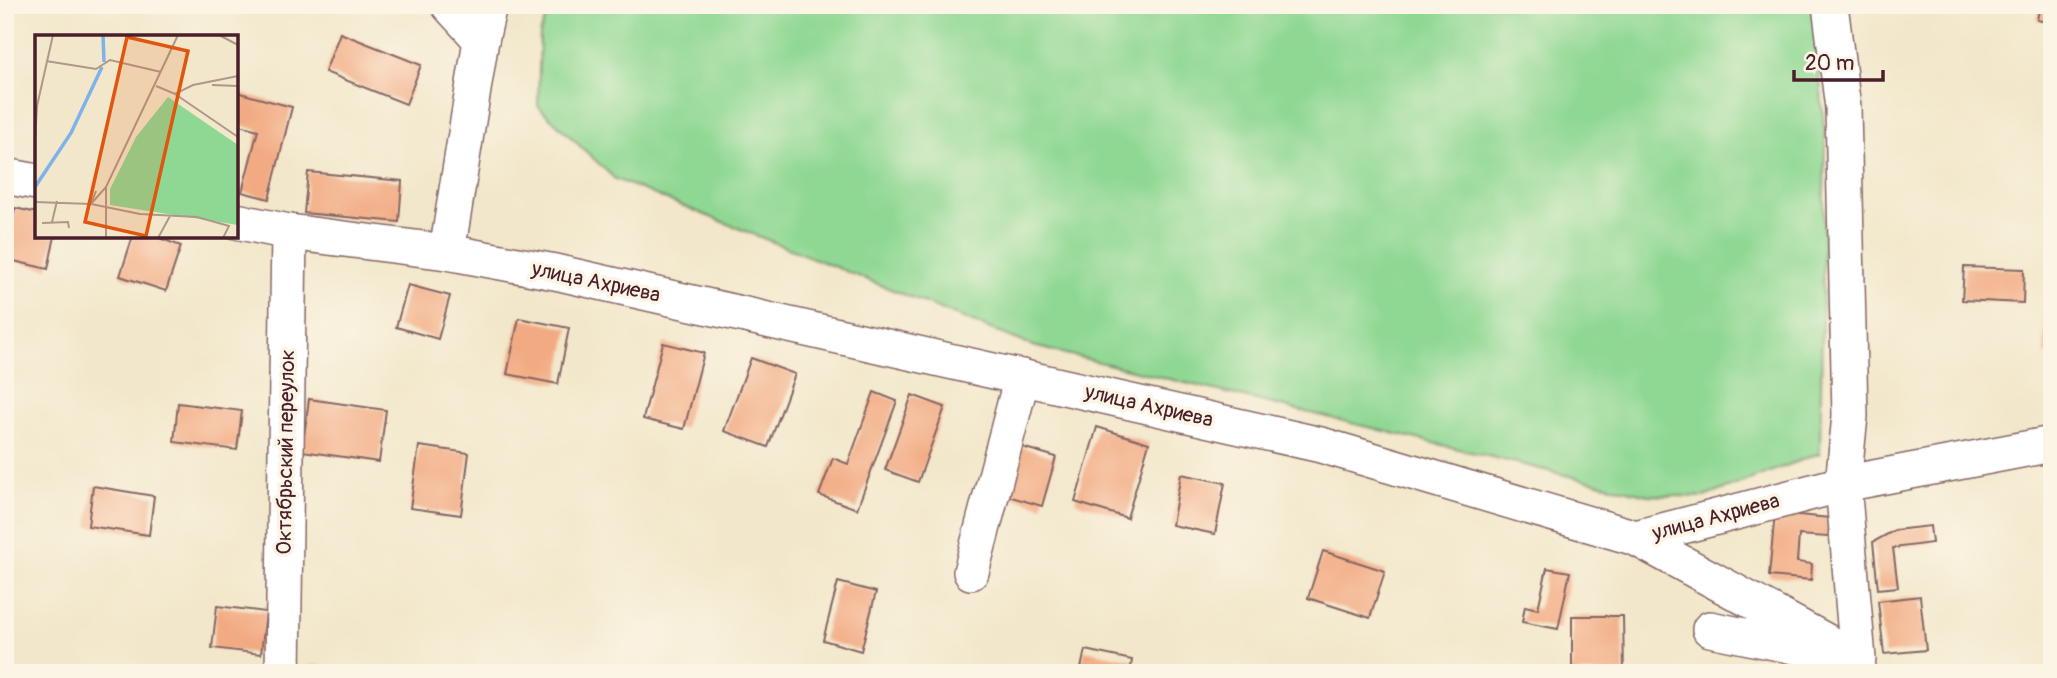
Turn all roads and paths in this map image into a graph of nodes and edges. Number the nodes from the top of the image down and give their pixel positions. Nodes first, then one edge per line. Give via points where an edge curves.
1 (449, 5) edge
2 (489, 5) edge
3 (1829, 5) edge
4 (481, 40) junction
5 (5, 176) edge
6 (35, 183) edge
7 (238, 221) edge
8 (289, 232) junction
9 (447, 252) junction
10 (1023, 377) junction
11 (2052, 443) edge
12 (1843, 484) junction
13 (1636, 538) junction
14 (971, 572) dead end
15 (1710, 629) dead end
16 (1858, 666) edge
17 (283, 673) edge

1 - 4 street
2 - 4 street
3 - 12 street via 1843,108 1850,416
4 - 9 street
5 - 6 street
7 - 8 street, улица Ахриева
8 - 9 street, улица Ахриева
8 - 17 street, Октябрьский переулок
9 - 10 street, улица Ахриева
10 - 13 street, улица Ахриева via 1321,445
10 - 14 street
11 - 12 street, улица Ахриева
12 - 13 street, улица Ахриева
12 - 16 street
13 - 16 street
15 - 16 street

